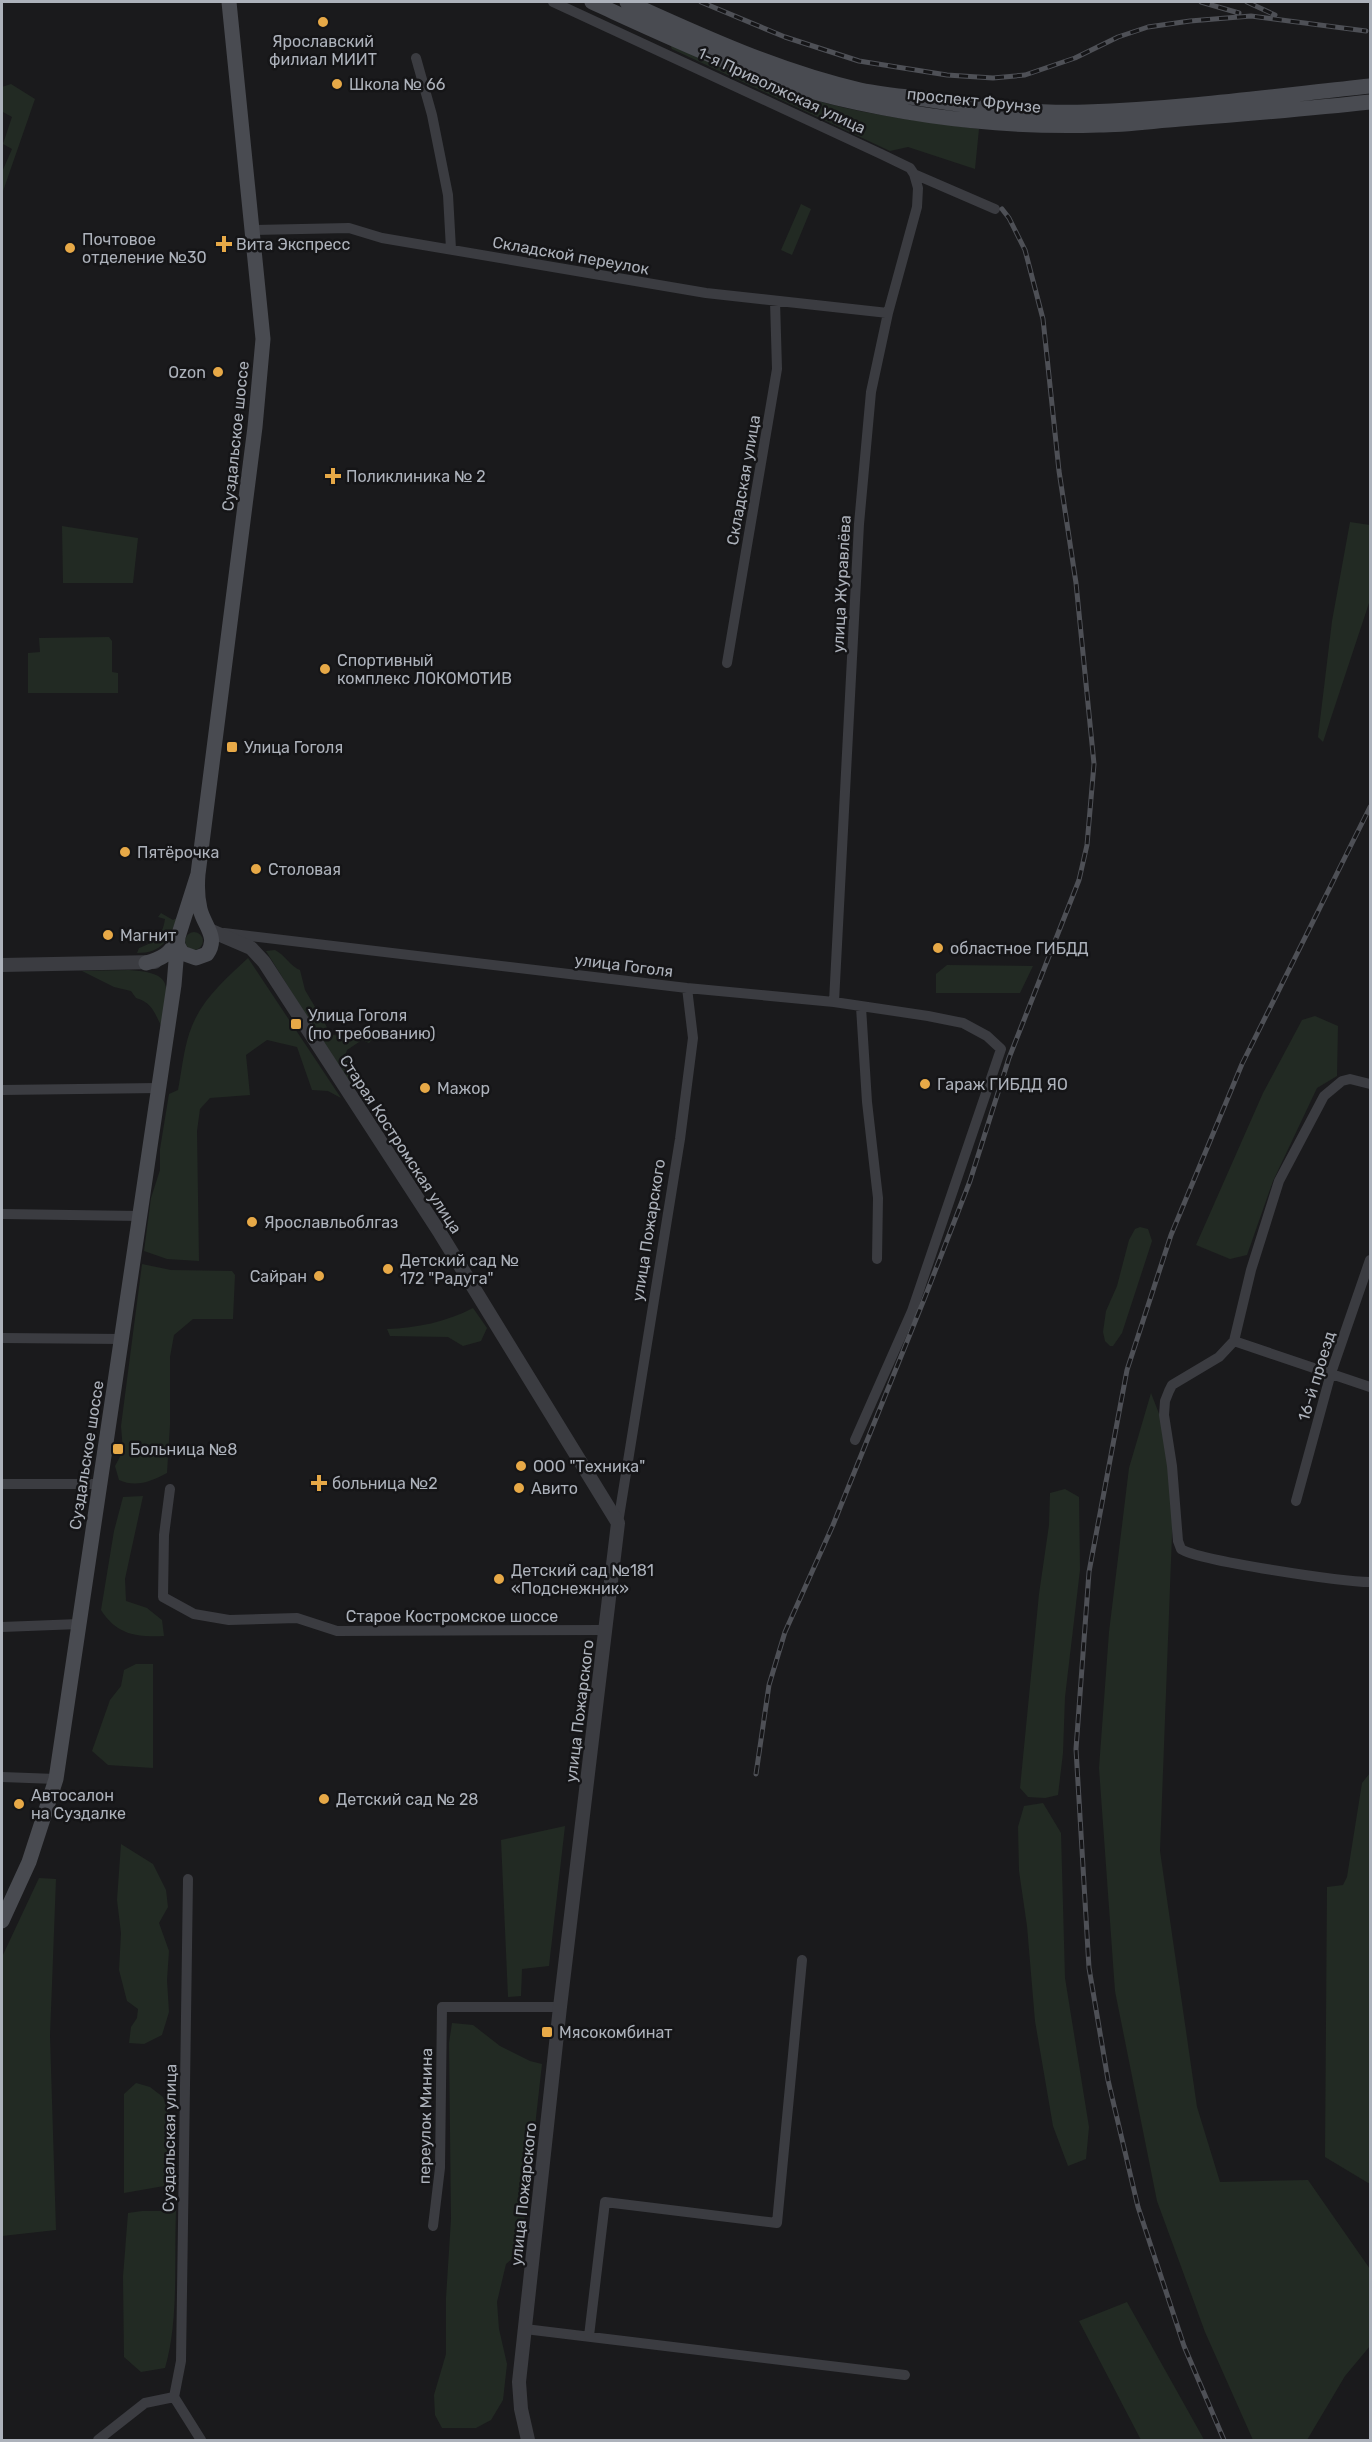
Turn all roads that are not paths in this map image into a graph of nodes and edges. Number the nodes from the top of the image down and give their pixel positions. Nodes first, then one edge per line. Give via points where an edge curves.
1 (229, 2) edge
2 (553, 2) edge
3 (592, 2) edge
4 (627, 2) edge
5 (657, 31) junction
6 (416, 58) dead end
7 (1371, 86) edge
8 (1371, 102) edge
9 (914, 174) junction
10 (995, 209) dead end
11 (251, 230) junction
12 (451, 249) junction
13 (775, 301) junction
14 (888, 313) junction
15 (727, 663) dead end
16 (198, 874) junction
17 (210, 930) junction
18 (253, 936) junction
19 (178, 939) junction
20 (236, 940) junction
21 (202, 956) junction
22 (176, 960) junction
23 (146, 963) junction
24 (2, 965) edge
25 (174, 984) junction
26 (687, 988) junction
27 (834, 1002) junction
28 (861, 1008) junction
29 (1371, 1084) edge
30 (159, 1088) junction
31 (2, 1090) edge
32 (2, 1214) edge
33 (140, 1216) junction
34 (877, 1259) dead end
35 (1371, 1260) edge
36 (1368, 1276) edge
37 (2, 1338) edge
38 (123, 1339) junction
39 (1234, 1341) junction
40 (1331, 1373) junction
41 (1371, 1387) edge
42 (855, 1440) dead end
43 (2, 1484) edge
44 (99, 1484) junction
45 (170, 1489) dead end
46 (1296, 1501) dead end
47 (618, 1523) junction
48 (1371, 1582) edge
49 (79, 1624) junction
50 (2, 1627) edge
51 (605, 1630) junction
52 (2, 1777) edge
53 (56, 1779) junction
54 (188, 1879) dead end
55 (2, 1917) edge
56 (802, 1960) dead end
57 (560, 2007) junction
58 (433, 2226) dead end
59 (525, 2328) junction
60 (589, 2336) junction
61 (904, 2375) dead end
62 (174, 2397) junction
63 (98, 2440) edge
64 (201, 2440) edge
65 (528, 2440) edge

1 - 11 main road, Суздальское шоссе
2 - 5 street, 1-я Приволжская улица
3 - 5 main road, проспект Фрунзе
4 - 5 main road, проспект Фрунзе
5 - 7 main road, проспект Фрунзе via 861,90 1010,109 1083,112 1160,108
5 - 8 main road, проспект Фрунзе via 765,76 836,97 954,119 1020,125 1099,125
5 - 9 street, 1-я Приволжская улица via 910,168
6 - 12 street via 448,195
9 - 10 street, 1-я Приволжская улица
9 - 14 street, улица Журавлёва via 917,207
11 - 12 street, Складской переулок via 349,228 382,238
11 - 16 main road, Суздальское шоссе via 263,339
12 - 13 street, Складской переулок via 706,293
13 - 14 street, Складской переулок
13 - 15 street, Складская улица via 777,369
14 - 27 street, улица Журавлёва via 871,392 859,524
16 - 17 main road, Суздальское шоссе via 198,903
16 - 19 main road, Суздальское шоссе
17 - 18 street, улица Гоголя
17 - 19 main road via 192,923 186,925
17 - 20 street, Старая Костромская улица
17 - 21 main road via 213,941
18 - 20 street, улица Гоголя
18 - 26 street, улица Гоголя
19 - 21 main road via 182,953
19 - 22 main road, Суздальское шоссе
19 - 23 main road via 165,956
20 - 21 street, улица Гоголя
20 - 47 street, Старая Костромская улица via 264,962 452,1253
21 - 22 street, улица Гоголя
21 - 25 main road, Суздальское шоссе via 184,969
22 - 23 street, улица Гоголя
22 - 25 main road, Суздальское шоссе
23 - 24 street, улица Гоголя
23 - 25 street via 165,969
25 - 30 main road, Суздальское шоссе
26 - 27 street, улица Гоголя
26 - 47 street, улица Пожарского via 693,1038 680,1139
27 - 28 street, улица Гоголя
28 - 34 street via 878,1198
28 - 42 street, улица Гоголя via 963,1023 1001,1049 912,1311
29 - 39 street via 1342,1081 1323,1096 1316,1108 1279,1181
30 - 31 street
30 - 33 main road, Суздальское шоссе
32 - 33 street
33 - 38 main road, Суздальское шоссе
35 - 36 street, 16-й проезд
36 - 40 street, 16-й проезд
37 - 38 street
38 - 44 main road, Суздальское шоссе
39 - 40 street
39 - 48 street via 1219,1357 1172,1385 1165,1401 1181,1549 1195,1555
40 - 41 street
40 - 46 street, 16-й проезд
43 - 44 street
44 - 49 main road, Суздальское шоссе
45 - 51 street, Старое Костромское шоссе via 164,1535 163,1597 194,1614 230,1620 297,1618 337,1631
47 - 51 street, улица Пожарского
49 - 50 street
49 - 53 main road, Суздальское шоссе
51 - 57 street, улица Пожарского
52 - 53 street
53 - 55 main road, Суздальское шоссе via 28,1862
54 - 62 street, Суздальская улица via 181,2361
56 - 60 street via 777,2223 605,2202
57 - 58 street, переулок Минина via 442,2007 440,2168
57 - 59 street, улица Пожарского
59 - 60 street
59 - 65 street, улица Пожарского via 519,2382
60 - 61 street
62 - 63 street via 145,2403
62 - 64 street

